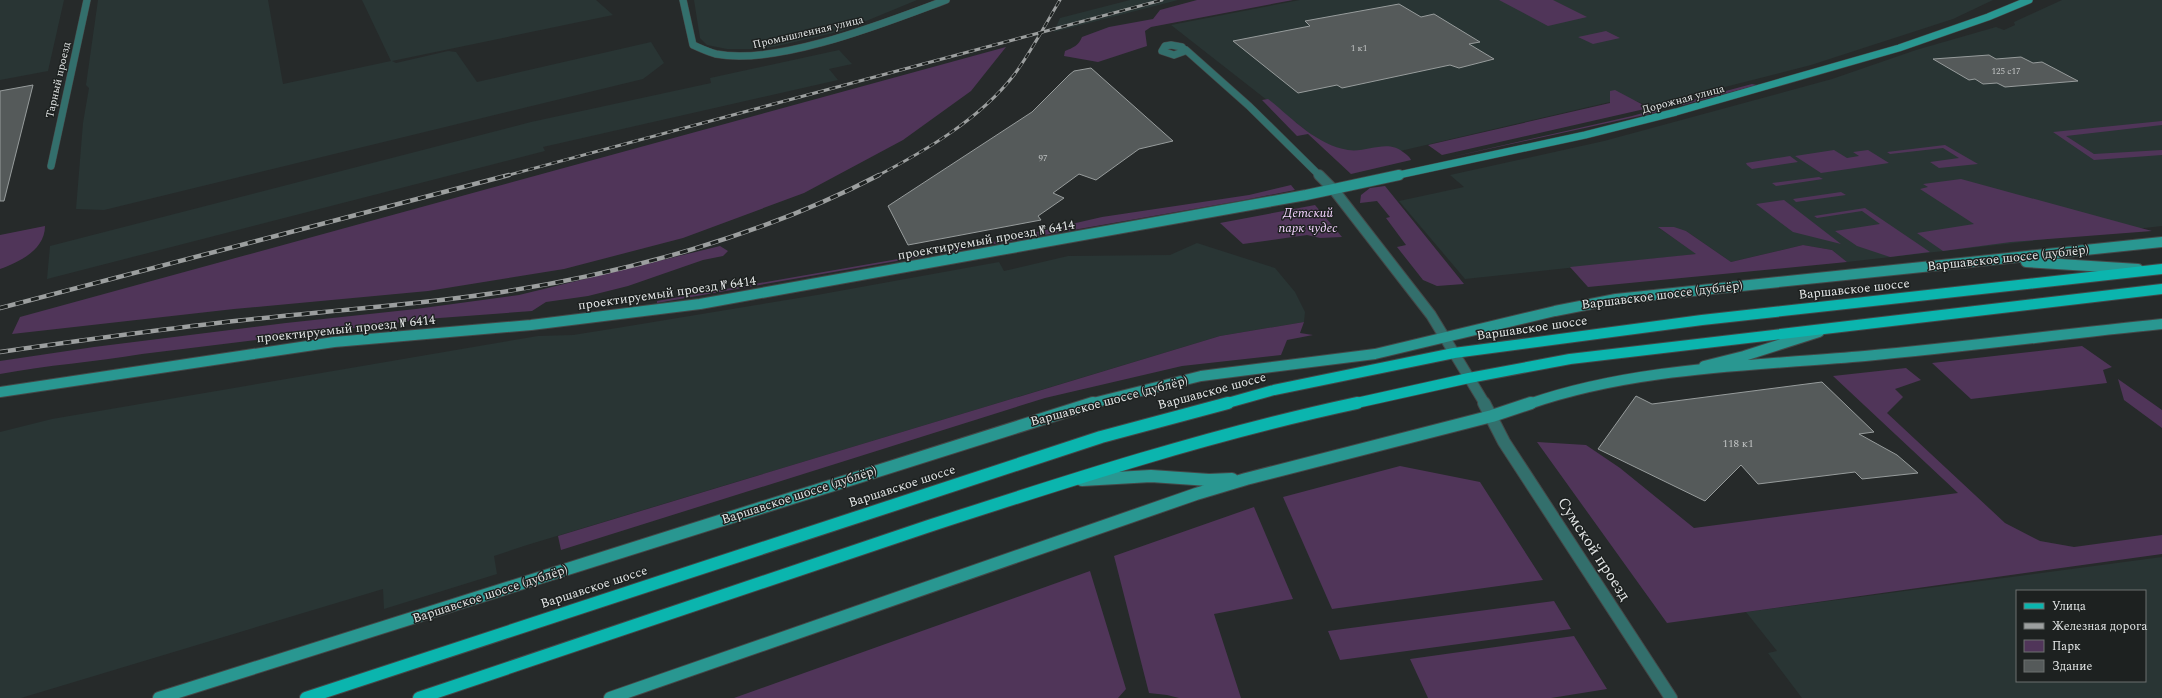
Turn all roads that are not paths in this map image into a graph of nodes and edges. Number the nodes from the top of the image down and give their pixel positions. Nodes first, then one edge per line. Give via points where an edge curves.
1 (87, 0) edge
2 (683, 0) edge
3 (946, 0) edge
4 (2029, 0) edge
5 (1186, 50) junction
6 (1174, 55) junction
7 (1212, 72) junction
8 (51, 166) dead end
9 (1334, 190) junction
10 (2162, 242) edge
11 (1955, 264) junction
12 (2158, 270) edge
13 (2162, 289) edge
14 (2162, 324) edge
15 (1833, 328) junction
16 (1445, 338) junction
17 (1454, 354) junction
18 (1669, 374) junction
19 (1468, 378) junction
20 (0, 392) edge
21 (1492, 416) junction
22 (1246, 479) junction
23 (1066, 481) junction
24 (159, 698) edge
25 (306, 698) edge
26 (419, 698) edge
27 (610, 698) edge
28 (1671, 698) edge

1 - 8 street, Тарный проезд
2 - 3 street, Промышленная улица via 692,45 705,52 745,56 776,52 848,34
4 - 9 main road, Дорожная улица via 1899,48 1765,88 1597,132
5 - 6 street
5 - 6 street via 1171,45 1162,49
5 - 7 street, Сумской проезд
6 - 7 street
7 - 9 street, Сумской проезд
9 - 16 street, Сумской проезд via 1431,315
9 - 20 main road, проектируемый проезд № 6414 via 700,304 531,325 334,342
10 - 11 main road, Варшавское шоссе (дублёр)
11 - 12 main road via 2037,262
11 - 16 main road, Варшавское шоссе (дублёр) via 1616,299 1538,313
12 - 17 main road, Варшавское шоссе via 1702,320
13 - 15 main road
14 - 18 main road via 1930,350
15 - 18 main road via 1744,356
15 - 19 main road via 1570,360
16 - 17 street, Сумской проезд
16 - 24 main road, Варшавское шоссе (дублёр) via 1374,354 1221,373 1055,413 436,612
17 - 19 street, Сумской проезд
17 - 25 main road, Варшавское шоссе via 1274,390 1101,437
18 - 21 main road via 1563,392
19 - 21 street, Сумской проезд
19 - 23 main road via 1291,417
21 - 22 main road
21 - 28 street, Сумской проезд via 1504,442
22 - 23 main road via 1209,480 1151,476
22 - 27 main road
23 - 26 main road via 806,566

